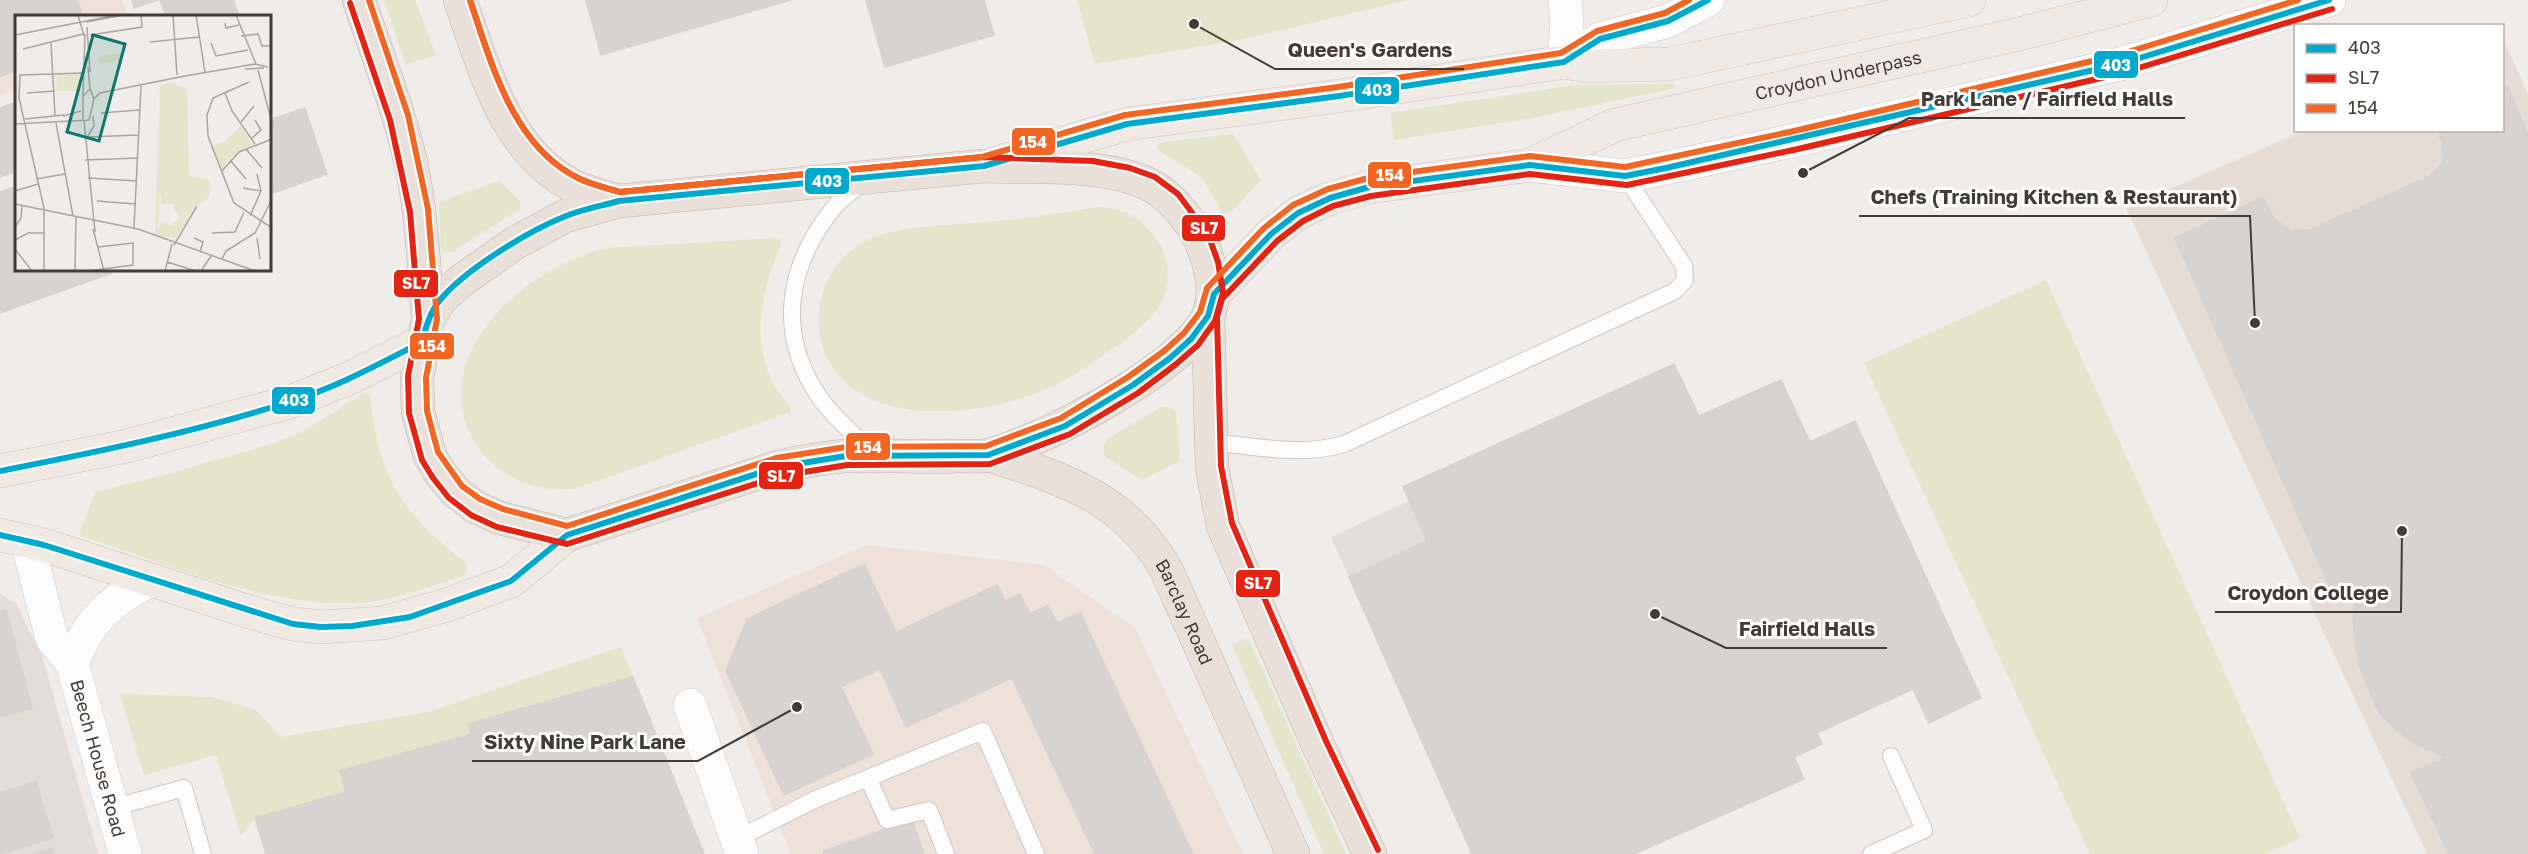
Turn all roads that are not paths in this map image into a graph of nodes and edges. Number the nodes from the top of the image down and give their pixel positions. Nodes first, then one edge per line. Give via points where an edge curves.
1 (359, 0) edge
2 (460, 0) edge
3 (1565, 0) edge
4 (1708, 0) edge
5 (1969, 0) edge
6 (2151, 0) edge
7 (2329, 0) edge
8 (1564, 62) junction
9 (1530, 165) junction
10 (984, 166) junction
11 (1625, 176) junction
12 (870, 177) junction
13 (619, 201) junction
14 (1211, 305) junction
15 (425, 331) junction
16 (1211, 442) junction
17 (988, 455) junction
18 (877, 457) junction
19 (0, 471) edge
20 (567, 536) junction
21 (14, 538) edge
22 (149, 580) junction
23 (72, 663) junction
24 (690, 705) dead end
25 (1891, 756) dead end
26 (868, 778) junction
27 (112, 808) junction
28 (739, 847) edge
29 (125, 854) edge
30 (203, 854) edge
31 (946, 854) edge
32 (1036, 854) edge
33 (1293, 854) edge
34 (1370, 854) edge
35 (1871, 854) edge

1 - 15 highway via 411,165 419,211
2 - 13 highway via 494,94 529,152 576,187
3 - 8 street
4 - 8 street via 1668,21 1600,39
5 - 8 main road via 1670,64 1587,66
6 - 9 main road, Croydon Underpass via 2019,34 1615,125
7 - 11 street via 2120,64
8 - 10 main road via 1127,124
9 - 11 street
9 - 14 main road, Croydon Underpass via 1369,187 1330,198 1298,213 1271,234
10 - 12 highway
10 - 14 highway via 1094,170 1150,185 1171,200 1200,239 1209,264
11 - 16 lane via 1684,266 1685,280 1675,291 1329,449
12 - 13 highway
12 - 18 lane via 837,204 813,237 800,265 790,323 795,349 821,400
13 - 15 highway via 565,216 515,243 462,280 441,300
14 - 16 highway
14 - 17 highway via 1191,339 1113,398 1065,426
15 - 19 main road via 352,377 290,402 127,446
15 - 20 highway via 417,377 418,412 430,456 440,473 475,507
16 - 34 highway via 1216,497 1233,553
17 - 18 highway
17 - 33 highway, Barclay Road via 1041,472 1109,504 1154,548
18 - 20 highway via 846,456 778,467
20 - 22 main road via 511,581 410,617 352,626 292,624
21 - 22 main road
21 - 23 street, Beech House Road via 52,639
22 - 23 street, Beech House Road via 117,598 99,616 83,635
23 - 27 street, Beech House Road
24 - 28 street
25 - 35 lane via 1924,830
26 - 28 lane via 814,800
26 - 31 lane via 887,820 929,810
26 - 32 lane via 983,731
27 - 29 street, Beech House Road
27 - 30 lane via 184,788

